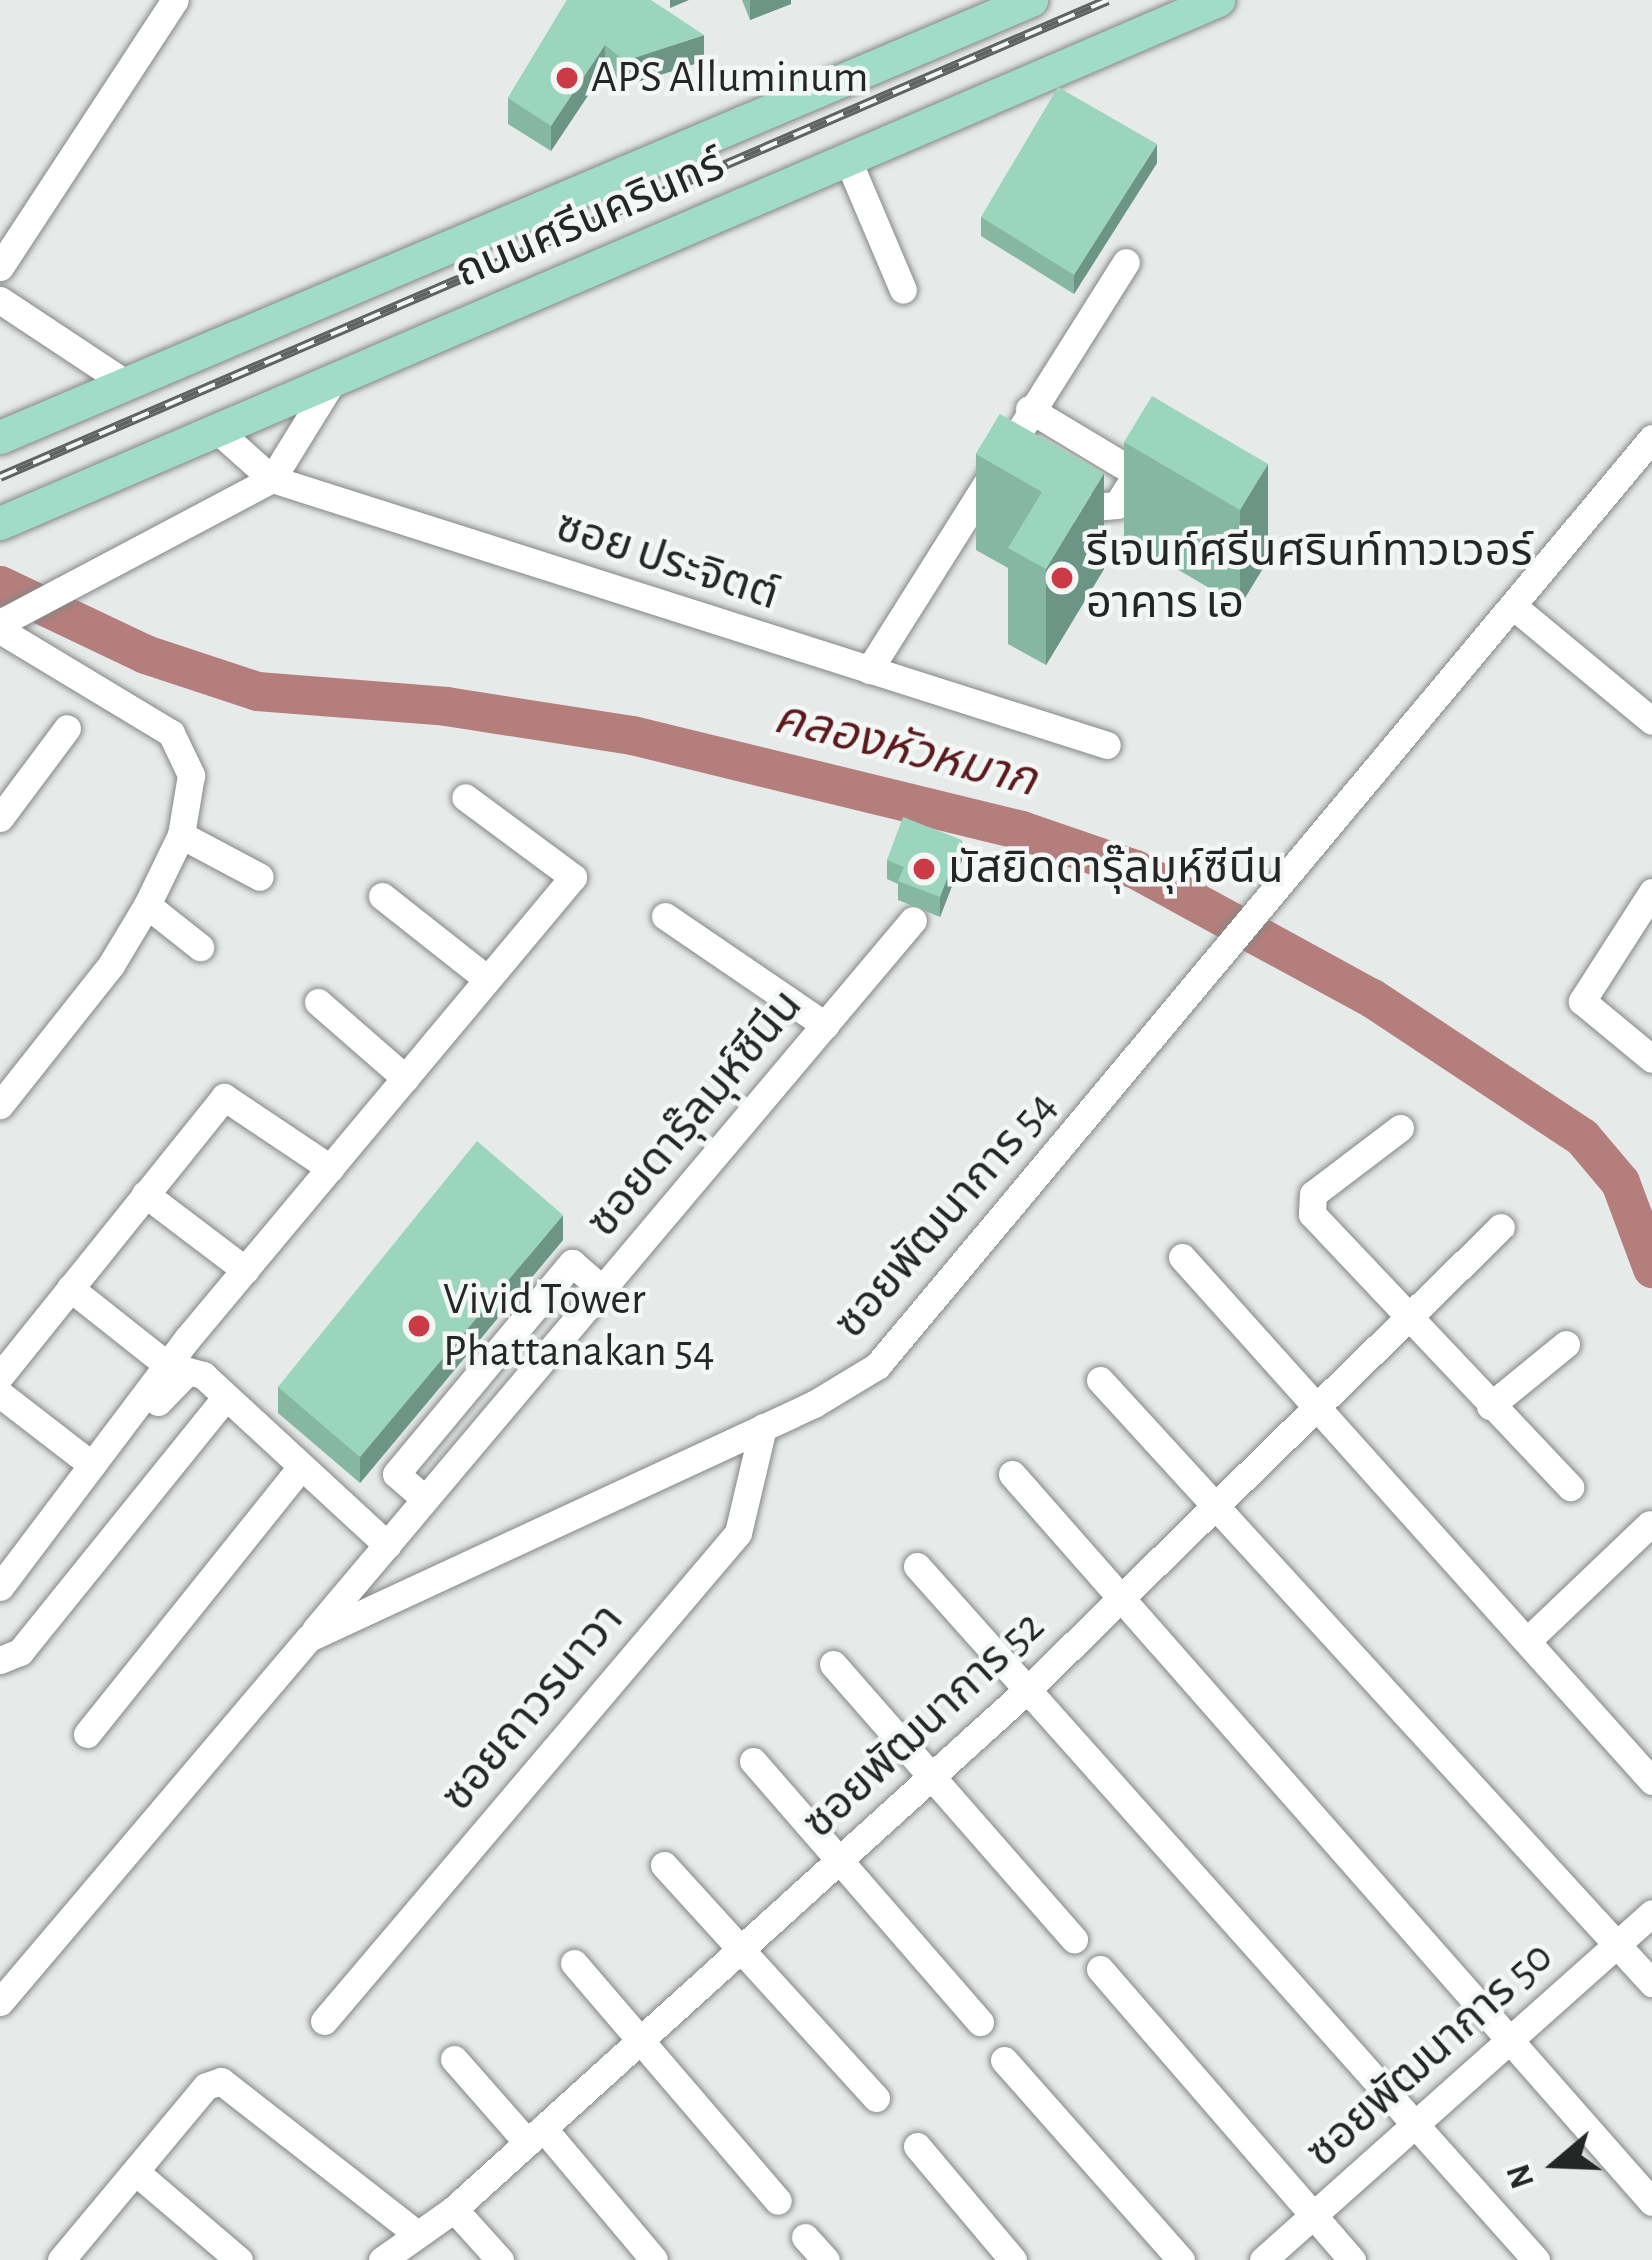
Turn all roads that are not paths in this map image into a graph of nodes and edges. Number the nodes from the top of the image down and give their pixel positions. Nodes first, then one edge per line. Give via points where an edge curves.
1 (175, 0) edge
2 (1031, 0) edge
3 (1218, 0) edge
4 (847, 158) junction
5 (1126, 262) dead end
6 (0, 267) edge
7 (903, 290) dead end
8 (0, 300) edge
9 (335, 377) junction
10 (116, 388) junction
11 (1029, 409) junction
12 (216, 429) junction
13 (0, 437) edge
14 (1652, 438) edge
15 (0, 458) edge
16 (135, 465) junction
17 (1136, 474) junction
18 (1013, 478) junction
19 (272, 479) junction
20 (0, 502) edge
21 (1188, 504) edge
22 (0, 524) edge
23 (1513, 606) junction
24 (7, 622) edge
25 (868, 670) junction
26 (1652, 721) edge
27 (67, 728) dead end
28 (1107, 746) dead end
29 (465, 797) dead end
30 (0, 818) edge
31 (181, 835) junction
32 (260, 877) dead end
33 (1652, 892) edge
34 (382, 896) dead end
35 (148, 905) junction
36 (665, 916) dead end
37 (913, 920) dead end
38 (200, 947) dead end
39 (488, 979) junction
40 (318, 1001) dead end
41 (825, 1024) junction
42 (1652, 1059) edge
43 (405, 1078) junction
44 (0, 1106) edge
45 (1400, 1128) dead end
46 (330, 1168) junction
47 (145, 1194) junction
48 (1501, 1226) dead end
49 (1182, 1257) dead end
50 (244, 1270) junction
51 (70, 1288) junction
52 (602, 1289) junction
53 (1407, 1316) junction
54 (1566, 1344) dead end
55 (167, 1365) junction
56 (0, 1376) edge
57 (1100, 1380) dead end
58 (0, 1394) edge
59 (226, 1397) junction
60 (1317, 1400) junction
61 (1490, 1406) junction
62 (763, 1427) junction
63 (92, 1465) junction
64 (300, 1468) junction
65 (1012, 1474) dead end
66 (1570, 1487) dead end
67 (425, 1499) junction
68 (1218, 1503) junction
69 (1650, 1525) edge
70 (387, 1544) junction
71 (917, 1566) dead end
72 (5, 1569) edge
73 (1122, 1597) junction
74 (0, 1604) edge
75 (309, 1637) junction
76 (1528, 1640) junction
77 (0, 1660) edge
78 (832, 1664) dead end
79 (1028, 1689) junction
80 (87, 1734) dead end
81 (753, 1761) dead end
82 (931, 1777) junction
83 (1652, 1781) edge
84 (839, 1860) junction
85 (664, 1865) dead end
86 (1652, 1913) edge
87 (1074, 1939) dead end
88 (1618, 1943) junction
89 (741, 1949) junction
90 (574, 1963) dead end
91 (1100, 1969) dead end
92 (1652, 1983) edge
93 (0, 2002) edge
94 (324, 2021) dead end
95 (980, 2022) dead end
96 (1513, 2037) junction
97 (640, 2040) junction
98 (454, 2060) dead end
99 (1004, 2060) dead end
100 (877, 2098) dead end
101 (1417, 2123) junction
102 (535, 2135) junction
103 (917, 2146) dead end
104 (137, 2174) junction
105 (778, 2200) dead end
106 (1652, 2202) edge
107 (454, 2209) junction
108 (1314, 2215) junction
109 (413, 2231) junction
110 (805, 2237) dead end
111 (61, 2260) edge
112 (239, 2260) edge
113 (382, 2260) edge
114 (500, 2260) edge
115 (654, 2260) edge
116 (826, 2260) edge
117 (1012, 2260) edge
118 (1181, 2260) edge
119 (1263, 2260) edge
120 (1352, 2260) edge
121 (1536, 2260) edge

1 - 6 street
2 - 10 main road, ถนนศรีนครินทร์
3 - 4 main road, ถนนศรีนครินทร์
4 - 7 street
4 - 9 main road, ถนนศรีนครินทร์
5 - 11 street
8 - 10 street
9 - 12 main road, ถนนศรีนครินทร์
9 - 19 street
10 - 13 main road, ถนนศรีนครินทร์
10 - 15 main road
11 - 17 street
11 - 18 street
12 - 16 main road, ถนนศรีนครินทร์
12 - 19 street, ซอย ประจิตต์
14 - 23 street, ซอยพัฒนาการ 54
16 - 20 main road
16 - 22 main road, ถนนศรีนครินทร์
17 - 18 street via 1117,505 1072,511
17 - 21 street
18 - 25 street
19 - 24 street
19 - 25 street, ซอย ประจิตต์
23 - 26 street
23 - 62 street, ซอยพัฒนาการ 54 via 878,1366
24 - 31 street via 170,733 191,776
25 - 28 street, ซอย ประจิตต์
27 - 30 street
29 - 39 street via 573,877
31 - 32 street
31 - 35 street
33 - 42 street via 1582,1001
34 - 39 street
35 - 38 street
35 - 44 street via 112,965
36 - 41 street
37 - 41 street, ซอยดารุ๊ลมุห์ซีนีน
39 - 43 street
40 - 43 street
41 - 52 street, ซอยดารุ๊ลมุห์ซีนีน
43 - 46 street
45 - 53 street via 1309,1204
46 - 47 street via 224,1097
46 - 50 street
47 - 50 street
47 - 51 street
48 - 53 street, ซอยพัฒนาการ 52
49 - 60 street
50 - 55 street
51 - 55 street
51 - 56 street
52 - 67 street, ซอยดารุ๊ลมุห์ซีนีน
52 - 67 street via 572,1263 396,1474
53 - 60 street, ซอยพัฒนาการ 52
53 - 61 street
54 - 61 street
55 - 63 street
57 - 68 street
58 - 63 street
59 - 64 street
59 - 74 street via 203,1375 188,1371 174,1382
59 - 77 street via 20,1652
60 - 68 street, ซอยพัฒนาการ 52
60 - 76 street
61 - 66 street
62 - 75 street, ซอยพัฒนาการ 54
62 - 94 street, ซอยถาวรนาวา via 738,1533
63 - 72 street
64 - 70 street
64 - 80 street
65 - 73 street
67 - 70 street, ซอยดารุ๊ลมุห์ซีนีน
68 - 73 street, ซอยพัฒนาการ 52
68 - 88 street
69 - 76 street
70 - 75 street, ซอยดารุ๊ลมุห์ซีนีน
71 - 79 street
73 - 79 street, ซอยพัฒนาการ 52
73 - 96 street
75 - 93 street, ซอยพัฒนาการ 54
76 - 83 street
78 - 82 street
79 - 82 street, ซอยพัฒนาการ 52
79 - 101 street
81 - 84 street
82 - 84 street, ซอยพัฒนาการ 52
82 - 87 street
84 - 89 street, ซอยพัฒนาการ 52
84 - 95 street
85 - 89 street
86 - 88 street, ซอยพัฒนาการ 50
88 - 92 street
88 - 96 street, ซอยพัฒนาการ 50
89 - 97 street, ซอยพัฒนาการ 52
89 - 100 street
90 - 97 street
91 - 108 street
96 - 101 street, ซอยพัฒนาการ 50
96 - 106 street
97 - 102 street, ซอยพัฒนาการ 52
97 - 105 street
98 - 102 street
99 - 118 street
101 - 108 street, ซอยพัฒนาการ 50
101 - 121 street
102 - 107 street, ซอยพัฒนาการ 52
102 - 115 street
103 - 117 street
104 - 109 street via 206,2086 221,2080
104 - 111 street
104 - 112 street
107 - 109 street, ซอยพัฒนาการ 52
107 - 114 street
108 - 119 street, ซอยพัฒนาการ 50
108 - 120 street
109 - 113 street, ซอยพัฒนาการ 52
110 - 116 street

